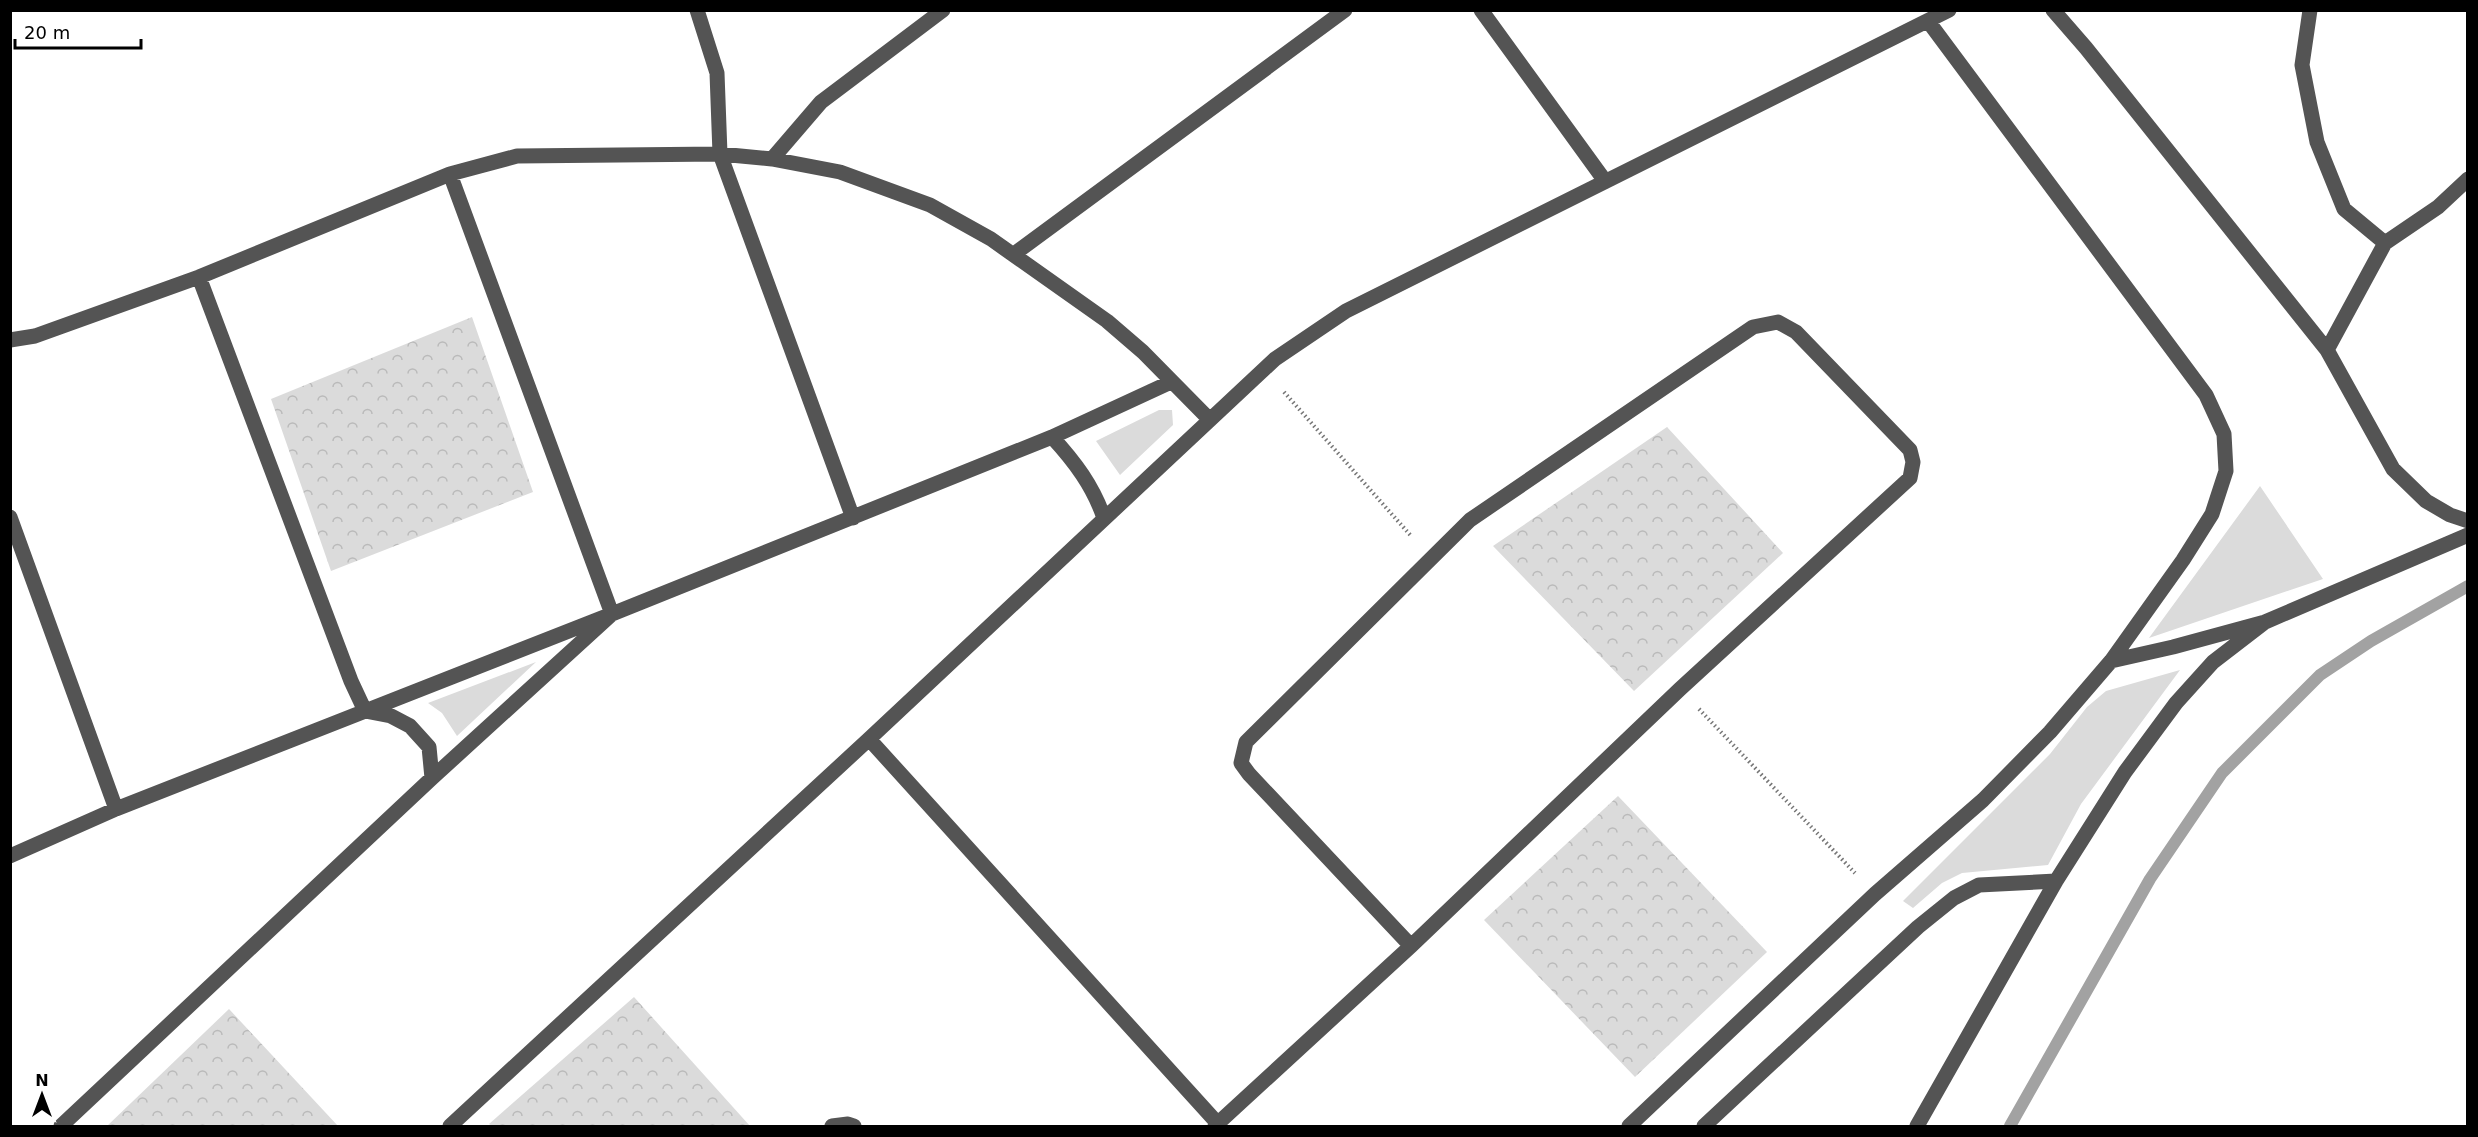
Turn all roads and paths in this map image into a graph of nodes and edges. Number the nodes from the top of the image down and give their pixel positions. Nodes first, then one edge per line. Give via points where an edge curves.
1 (698, 10) edge
2 (943, 10) edge
3 (1345, 10) edge
4 (1481, 10) edge
5 (1949, 10) edge
6 (2053, 10) edge
7 (2310, 10) edge
8 (1928, 21) junction
9 (720, 154) junction
10 (772, 159) junction
11 (450, 174) junction
12 (2468, 179) edge
13 (1605, 182) junction
14 (2385, 243) junction
15 (1014, 254) junction
16 (199, 278) junction
17 (10, 340) edge
18 (2327, 350) junction
19 (1264, 369) junction
20 (1171, 382) junction
21 (1210, 420) junction
22 (1052, 437) junction
23 (10, 517) edge
24 (853, 518) junction
25 (1104, 518) junction
26 (2468, 520) edge
27 (2468, 535) edge
28 (1431, 558) junction
29 (612, 614) junction
30 (2265, 622) junction
31 (2111, 660) junction
32 (1680, 689) junction
33 (365, 711) junction
34 (869, 739) junction
35 (432, 778) junction
36 (116, 809) junction
37 (10, 856) edge
38 (2056, 881) junction
39 (1875, 894) junction
40 (1411, 946) junction
41 (61, 1126) edge
42 (450, 1126) edge
43 (832, 1126) edge
44 (854, 1126) edge
45 (1217, 1126) edge
46 (1629, 1126) edge
47 (1704, 1126) edge
48 (1917, 1126) edge

1 - 9 street via 717,73
2 - 10 street via 821,102
3 - 15 street
4 - 13 street
5 - 8 street
6 - 18 street
7 - 14 street via 2301,65 2317,142 2344,209
8 - 13 street
8 - 31 street via 2206,395 2224,434 2226,471 2212,514
9 - 10 street
9 - 11 street via 518,156
9 - 24 street
10 - 15 street via 840,172 930,205
11 - 16 street
11 - 29 street
12 - 14 street via 2438,207
13 - 19 street via 1346,311
14 - 18 street
15 - 20 street via 1107,321
16 - 17 street via 35,336
16 - 33 street
18 - 26 street via 2393,469 2426,501
19 - 21 street
19 - 28 path
20 - 21 street
20 - 22 street
21 - 25 street
22 - 24 street
22 - 25 street via 1075,462 1096,496
23 - 36 street
24 - 29 street
25 - 34 street
27 - 30 street
28 - 32 street via 1470,520 1753,327 1778,322 1796,332 1910,450 1910,478
28 - 40 street via 1246,742 1241,763
29 - 33 street
29 - 35 street
30 - 31 street
30 - 38 street via 2213,662 2176,703 2125,772
31 - 39 street via 2050,732 1983,800
32 - 39 path
32 - 40 street
33 - 35 street via 391,716 410,726 429,747
33 - 36 street
34 - 42 street
34 - 45 street
35 - 41 street
36 - 37 street
38 - 47 street via 1979,885 1954,898
38 - 48 street
39 - 46 street
40 - 45 street
43 - 44 street

